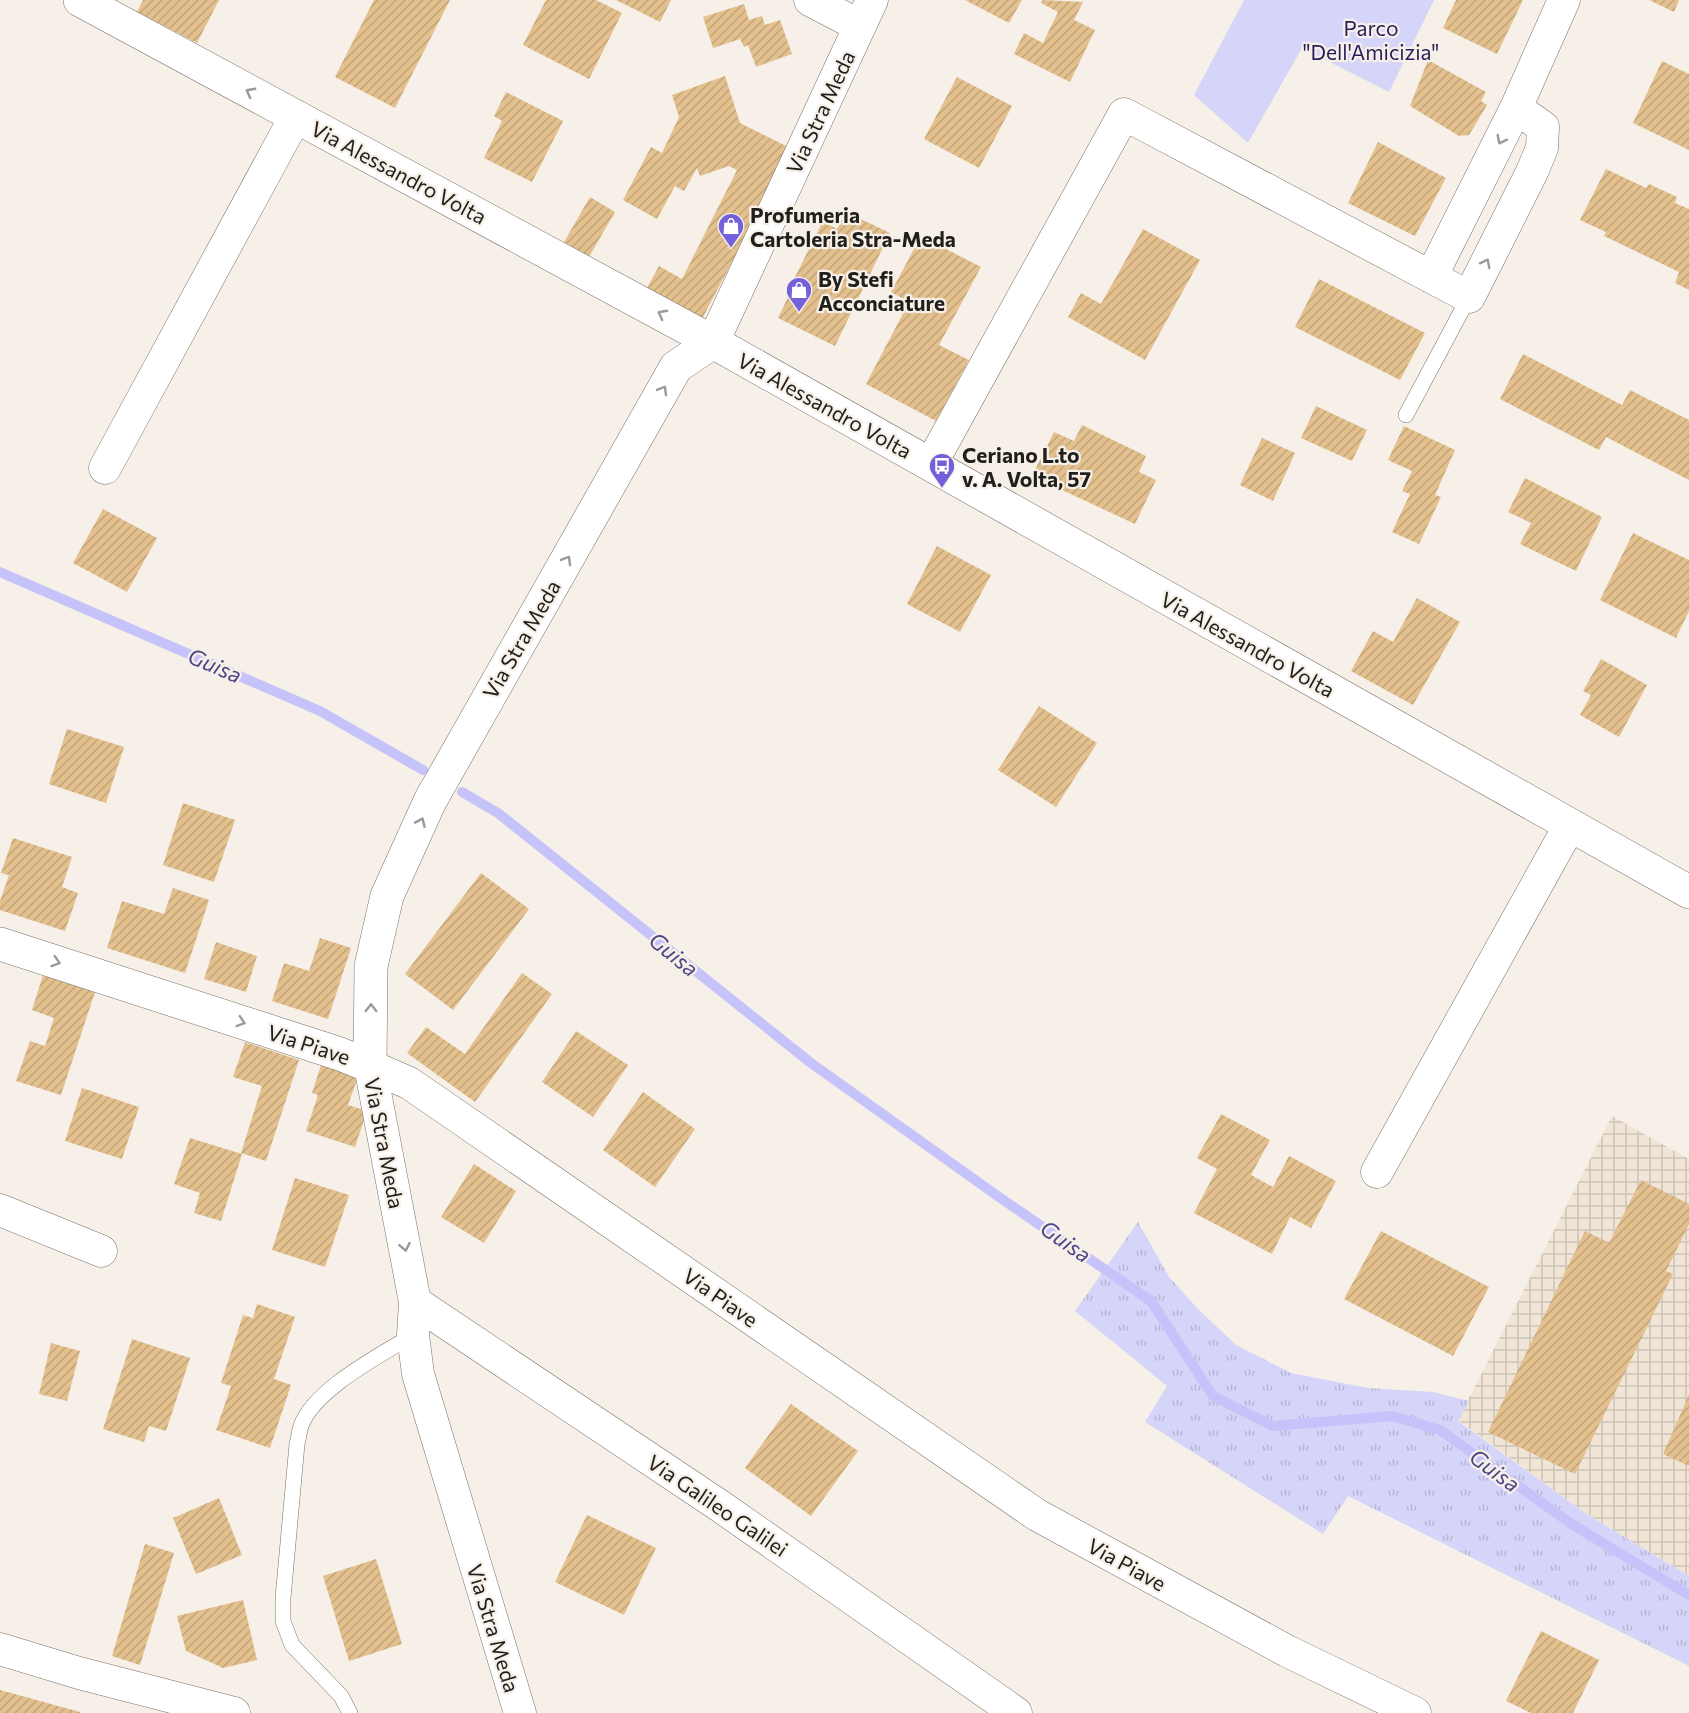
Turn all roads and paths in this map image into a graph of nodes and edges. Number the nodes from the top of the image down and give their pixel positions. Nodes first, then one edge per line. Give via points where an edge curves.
1 (80, 0) edge
2 (810, 0) edge
3 (1564, 0) edge
4 (866, 13) edge
5 (1516, 108) junction
6 (296, 116) junction
7 (1431, 277) junction
8 (1469, 297) junction
9 (713, 342) junction
10 (1406, 415) dead end
11 (931, 464) junction
12 (105, 468) dead end
13 (1570, 825) junction
14 (1689, 892) edge
15 (0, 944) edge
16 (370, 1066) junction
17 (1377, 1173) dead end
18 (0, 1210) edge
19 (101, 1251) dead end
20 (416, 1302) junction
21 (413, 1335) junction
22 (0, 1649) edge
23 (234, 1713) edge
24 (350, 1713) edge
25 (520, 1713) edge
26 (1016, 1713) edge
27 (1415, 1713) edge

6 -> 1 street, Via Alessandro Volta
2 - 4 street
3 - 5 street
4 - 9 street, Via Stra Meda
5 -> 7 street
8 -> 5 street via 1542,148 1543,127
9 -> 6 street, Via Alessandro Volta
6 - 12 street
7 - 8 street
7 - 11 street via 1125,114
8 - 10 lane
9 - 11 street, Via Alessandro Volta
16 -> 9 street, Via Stra Meda via 371,966 387,897 430,801 676,367
11 - 13 street, Via Alessandro Volta
13 - 14 street, Via Alessandro Volta
13 - 17 street
15 -> 16 street, Via Piave
16 -> 20 street, Via Stra Meda
16 - 27 street, Via Piave via 418,1089 1038,1515 1287,1651
18 - 19 street
20 - 21 street, Via Stra Meda
20 - 26 street, Via Galileo Galilei via 720,1506
21 - 24 lane via 342,1379 312,1408 297,1444 283,1621 292,1645 342,1696
21 - 25 street, Via Stra Meda via 418,1374
22 - 23 street

